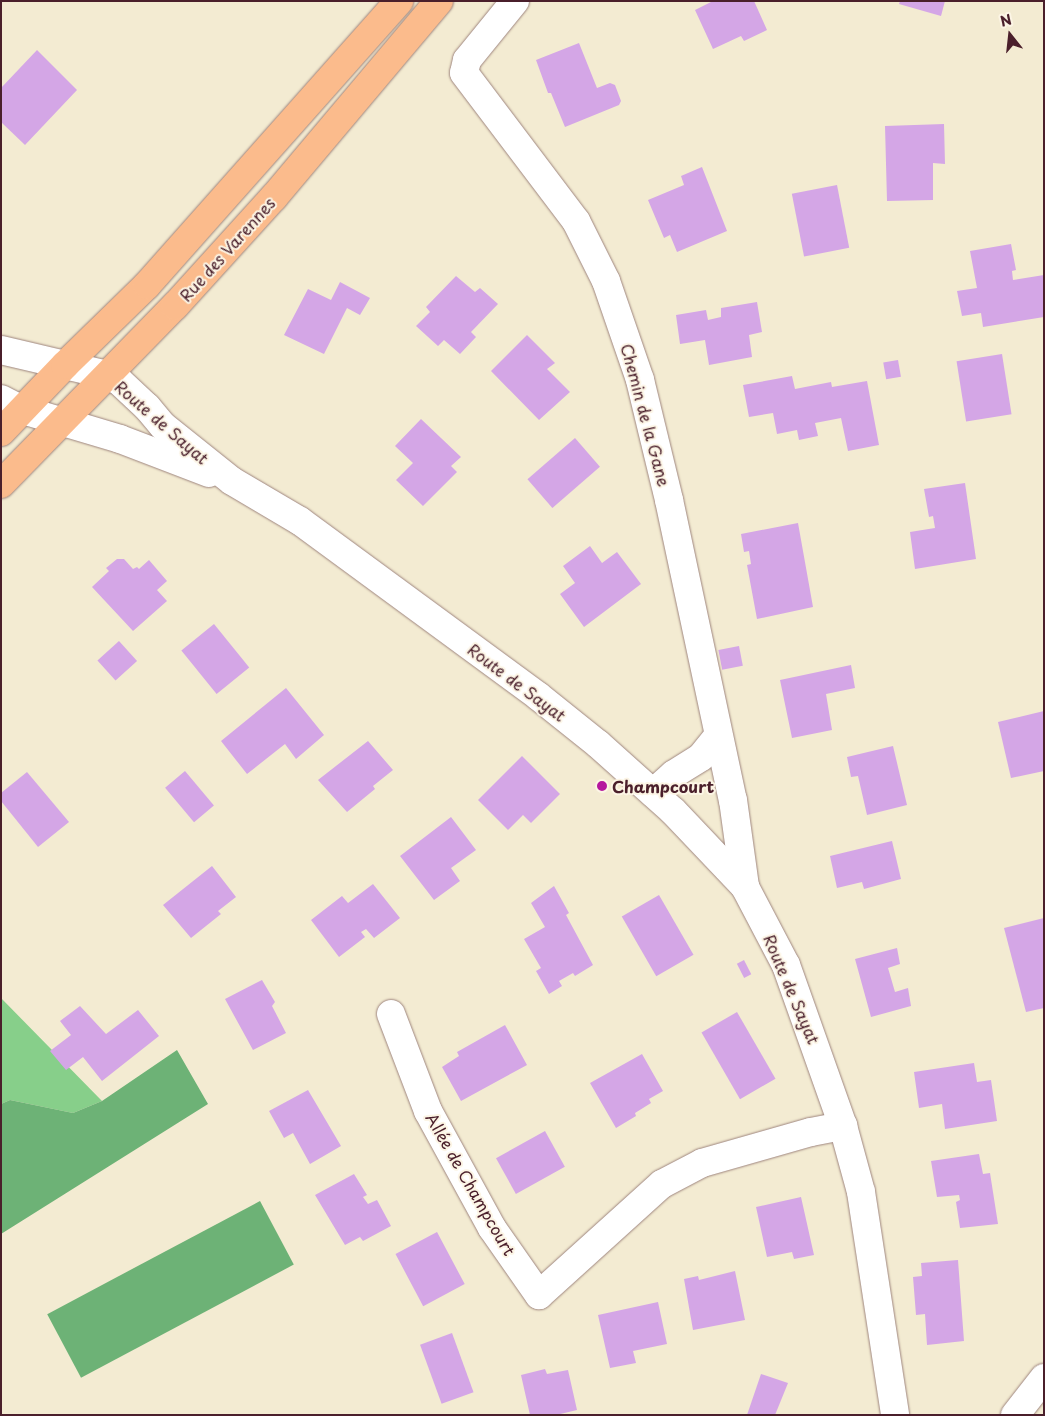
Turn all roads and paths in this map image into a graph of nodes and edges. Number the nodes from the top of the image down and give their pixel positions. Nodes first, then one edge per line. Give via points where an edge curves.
1 (398, 1) edge
2 (439, 1) edge
3 (515, 1) edge
4 (1, 350) edge
5 (66, 365) junction
6 (108, 375) junction
7 (12, 404) edge
8 (64, 422) junction
9 (1, 432) edge
10 (232, 481) junction
11 (1, 484) edge
12 (717, 737) junction
13 (652, 793) junction
14 (745, 887) junction
15 (391, 1014) dead end
16 (844, 1126) junction
17 (1029, 1397) edge
18 (895, 1415) edge
19 (1007, 1415) edge

1 - 5 main road via 147,285
2 - 6 main road, Rue des Varennes via 274,197
3 - 12 street, Chemin de la Gane via 467,60 464,73 576,221 606,281 640,380
4 - 5 street, Route de Sayat
5 - 6 street, Route de Sayat
5 - 7 main road
6 - 8 main road, Rue des Varennes
6 - 10 street, Route de Sayat via 132,392 163,426
7 - 8 street, Route de Sayat
7 - 9 main road
8 - 10 street, Route de Sayat via 120,439
8 - 11 main road, Rue des Varennes
10 - 13 street, Route de Sayat via 300,521 530,690 598,744
12 - 13 street via 702,758 674,774
12 - 14 street, Chemin de la Gane via 732,800
13 - 14 street, Route de Sayat via 707,844
14 - 16 street, Route de Sayat via 786,965
15 - 16 street, Allée de Champcourt via 428,1111 492,1228 539,1295 662,1184 702,1163 811,1132
16 - 18 street, Route de Sayat via 861,1192
17 - 19 street

